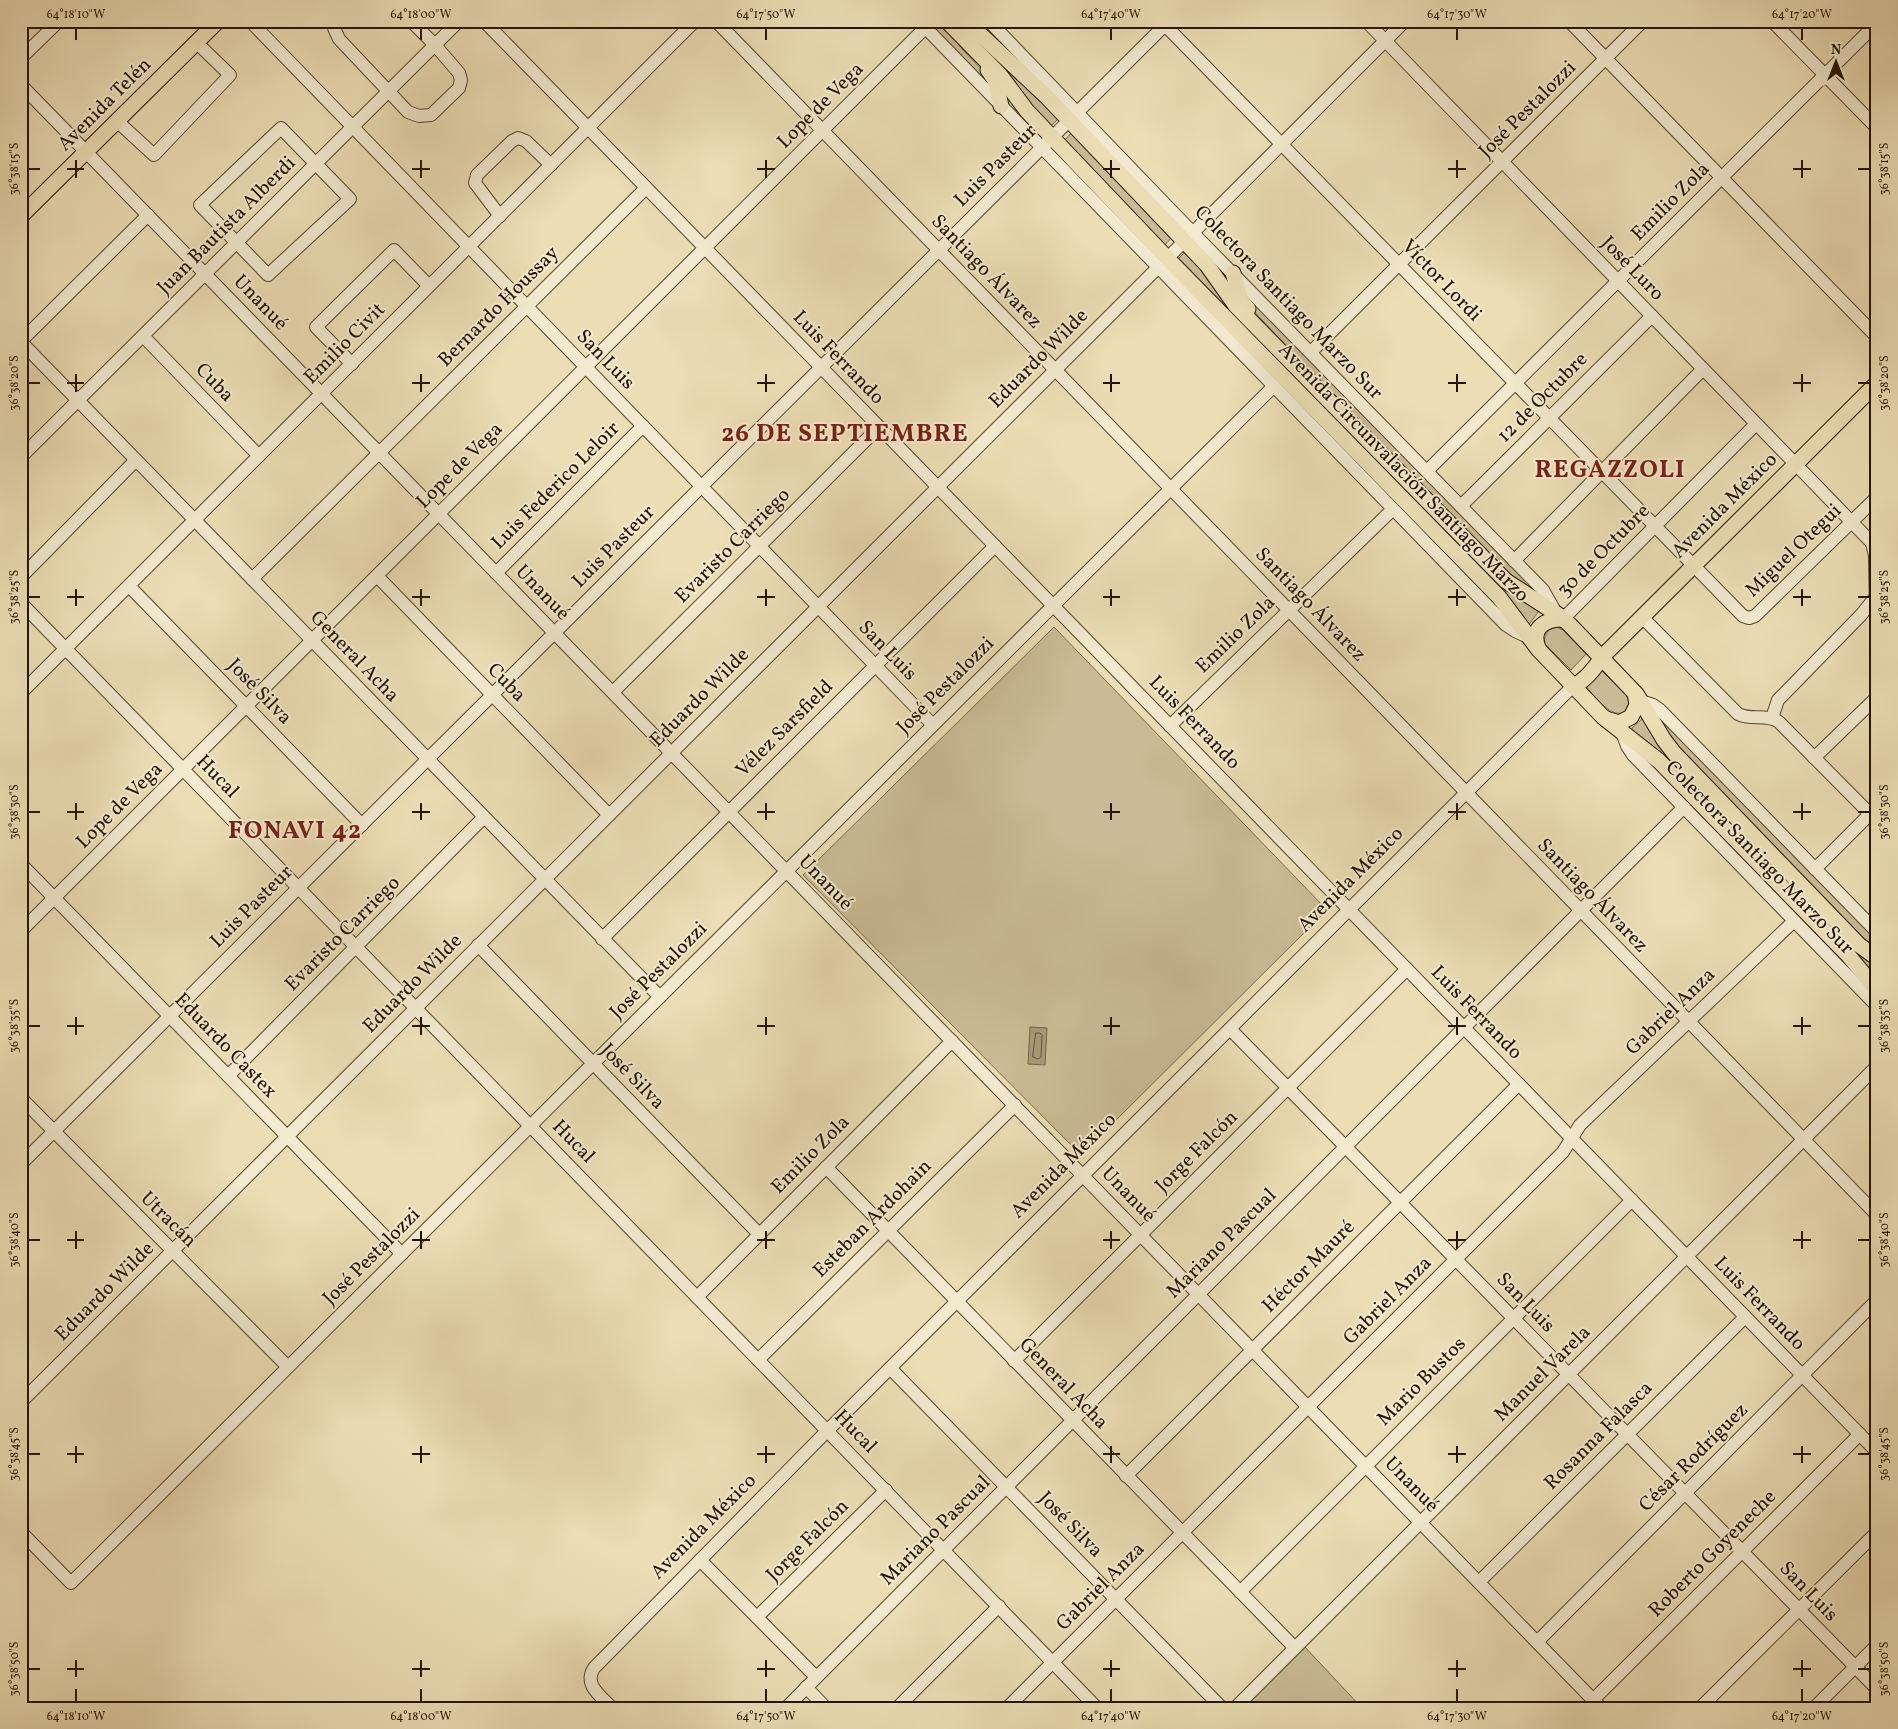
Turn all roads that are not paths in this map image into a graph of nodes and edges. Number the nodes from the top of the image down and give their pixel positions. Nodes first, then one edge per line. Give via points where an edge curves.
1 (59, 21) edge
2 (218, 21) edge
3 (250, 21) edge
4 (336, 21) edge
5 (411, 21) edge
6 (459, 21) edge
7 (484, 21) edge
8 (695, 21) edge
9 (716, 21) edge
10 (947, 21) edge
11 (966, 21) edge
12 (989, 21) edge
13 (1366, 21) edge
14 (1405, 21) edge
15 (1569, 21) edge
16 (1643, 21) edge
17 (1772, 21) edge
18 (1165, 23) edge
19 (1877, 24) edge
20 (922, 25) edge
21 (1386, 41) junction
22 (196, 42) junction
23 (435, 45) junction
24 (21, 58) edge
25 (1606, 59) junction
26 (1825, 75) junction
27 (21, 85) edge
28 (389, 91) junction
29 (1001, 106) junction
30 (1073, 117) junction
31 (117, 121) junction
32 (352, 127) junction
33 (588, 128) junction
34 (1877, 128) edge
35 (822, 130) junction
36 (1047, 142) junction
37 (1282, 144) junction
38 (86, 152) junction
39 (1502, 162) junction
40 (316, 164) junction
41 (551, 165) junction
42 (1722, 178) junction
43 (646, 188) junction
44 (148, 215) junction
45 (21, 216) edge
46 (500, 216) junction
47 (1188, 237) junction
48 (236, 242) junction
49 (469, 247) junction
50 (705, 248) junction
51 (939, 250) junction
52 (1162, 263) junction
53 (1399, 265) junction
54 (1233, 273) junction
55 (205, 274) junction
56 (1618, 281) junction
57 (429, 286) junction
58 (526, 306) junction
59 (1652, 316) junction
60 (142, 336) junction
61 (1877, 337) edge
62 (21, 342) edge
63 (1311, 352) junction
64 (352, 364) junction
65 (586, 367) junction
66 (821, 367) junction
67 (1703, 369) junction
68 (1055, 370) junction
69 (1298, 370) junction
70 (1877, 383) edge
71 (1515, 384) junction
72 (1274, 386) junction
73 (322, 394) junction
74 (78, 400) junction
75 (1549, 419) junction
76 (1756, 424) junction
77 (643, 426) junction
78 (879, 427) junction
79 (380, 452) junction
80 (21, 456) edge
81 (259, 456) junction
82 (136, 460) junction
83 (1795, 464) junction
84 (1427, 471) junction
85 (1602, 472) junction
86 (701, 487) junction
87 (937, 487) junction
88 (1170, 489) junction
89 (1877, 497) edge
90 (1461, 506) junction
91 (1393, 508) junction
92 (439, 514) junction
93 (194, 520) junction
94 (1851, 522) junction
95 (1654, 527) junction
96 (1874, 544) edge
97 (759, 546) junction
98 (995, 546) junction
99 (1514, 561) junction
100 (1693, 566) junction
101 (496, 573) junction
102 (377, 576) junction
103 (21, 577) edge
104 (252, 579) junction
105 (129, 586) junction
106 (21, 603) edge
107 (1876, 603) edge
108 (818, 606) junction
109 (1053, 606) junction
110 (1288, 610) junction
111 (1560, 616) junction
112 (1642, 617) junction
113 (555, 633) junction
114 (1530, 638) junction
115 (312, 641) junction
116 (66, 649) junction
117 (1541, 653) junction
118 (1602, 658) junction
119 (875, 666) junction
120 (1573, 686) junction
121 (613, 692) junction
122 (21, 693) edge
123 (492, 695) junction
124 (1636, 695) junction
125 (1877, 697) edge
126 (246, 706) junction
127 (1603, 717) junction
128 (1772, 718) junction
129 (933, 725) junction
130 (1170, 726) junction
131 (1622, 732) junction
132 (672, 752) junction
133 (1814, 758) junction
134 (428, 759) junction
135 (183, 769) junction
136 (1466, 793) junction
137 (1684, 807) junction
138 (729, 812) junction
139 (1874, 814) edge
140 (609, 815) junction
141 (484, 817) junction
142 (362, 825) junction
143 (21, 864) edge
144 (1815, 869) junction
145 (787, 871) junction
146 (544, 879) junction
147 (298, 888) junction
148 (54, 898) junction
149 (1349, 910) junction
150 (1580, 911) junction
151 (1794, 921) junction
152 (21, 931) edge
153 (1877, 932) edge
154 (602, 939) junction
155 (478, 945) junction
156 (356, 947) junction
157 (1877, 958) edge
158 (1407, 969) junction
159 (1877, 990) edge
160 (660, 998) junction
161 (1877, 1006) edge
162 (416, 1008) junction
163 (170, 1016) junction
164 (1688, 1022) junction
165 (1464, 1028) junction
166 (1230, 1029) junction
167 (952, 1040) junction
168 (593, 1064) junction
169 (1877, 1066) edge
170 (228, 1076) junction
171 (1519, 1084) junction
172 (1288, 1088) junction
173 (21, 1098) edge
174 (1015, 1105) junction
175 (530, 1126) junction
176 (54, 1131) junction
177 (287, 1136) junction
178 (1572, 1138) junction
179 (1803, 1140) junction
180 (1345, 1147) junction
181 (21, 1164) edge
182 (826, 1168) junction
183 (1083, 1175) junction
184 (1632, 1200) junction
185 (1400, 1203) junction
186 (1877, 1215) edge
187 (888, 1231) junction
188 (759, 1234) junction
189 (1141, 1235) junction
190 (172, 1251) junction
191 (402, 1254) junction
192 (1686, 1256) junction
193 (1456, 1259) junction
194 (1198, 1294) junction
195 (697, 1297) junction
196 (1877, 1300) edge
197 (957, 1302) junction
198 (1746, 1317) junction
199 (1513, 1318) junction
200 (1253, 1350) junction
201 (758, 1360) junction
202 (1014, 1361) junction
203 (288, 1367) junction
204 (890, 1368) junction
205 (1568, 1374) junction
206 (1802, 1375) junction
207 (21, 1402) edge
208 (1308, 1407) junction
209 (1072, 1420) junction
210 (827, 1431) junction
211 (1627, 1434) junction
212 (1860, 1434) junction
213 (1877, 1452) edge
214 (1366, 1466) junction
215 (1126, 1476) junction
216 (1006, 1487) junction
217 (886, 1490) junction
218 (1685, 1493) junction
219 (1420, 1522) junction
220 (21, 1532) edge
221 (1877, 1532) edge
222 (1182, 1533) junction
223 (944, 1550) junction
224 (1742, 1552) junction
225 (700, 1560) junction
226 (1479, 1582) junction
227 (1240, 1592) junction
228 (1116, 1599) junction
229 (999, 1606) junction
230 (1799, 1609) junction
231 (757, 1618) junction
232 (1537, 1642) junction
233 (1877, 1645) edge
234 (1294, 1648) junction
235 (1053, 1662) junction
236 (1855, 1667) junction
237 (816, 1677) junction
238 (806, 1687) junction
239 (1877, 1689) edge
240 (1597, 1704) edge
241 (612, 1708) edge
242 (786, 1708) edge
243 (826, 1708) edge
244 (897, 1708) edge
245 (1006, 1708) edge
246 (1097, 1708) edge
247 (1222, 1708) edge
248 (1235, 1708) edge
249 (1700, 1708) edge
250 (1814, 1708) edge

1 - 24 street
2 - 22 main road, Avenida Telén
3 - 32 street, San Luis
4 - 28 street via 334,28 339,39
5 - 23 street
6 - 23 street, Juan Bautista Alberdi
7 - 33 street, Luis Ferrando
8 - 33 street, Emilio Civit
9 - 35 street, Santiago Álvarez
10 - 29 main road via 962,43 993,75
10 - 36 main road, Avenida Circunvalación Santiago Marzo via 1000,75
11 - 30 main road, Avenida Circunvalación Santiago Marzo via 997,53
12 - 30 street
13 - 21 street, José Luro
14 - 21 street, Eduardo Wilde
15 - 25 street
16 - 25 street, José Pestalozzi
17 - 26 street
18 - 30 street, Luis Pasteur
18 - 37 street, Víctor Lordi
19 - 26 street, Emilio Zola
20 - 29 street
20 - 35 street, Lope de Vega
21 - 37 street, Eduardo Wilde
21 - 39 street, José Luro
22 - 31 main road, Avenida Telén
22 - 31 street via 230,75 154,155
23 - 28 street, Juan Bautista Alberdi
23 - 28 street via 459,73 461,80 452,95 431,115 418,116 408,112
25 - 39 street, José Pestalozzi
25 - 42 street
26 - 34 street
26 - 42 street, Emilio Zola
27 - 38 street, Unanué
28 - 32 street, Juan Bautista Alberdi
29 - 36 street
30 - 36 street, Luis Pasteur
30 - 47 main road, Avenida Circunvalación Santiago Marzo
31 - 38 main road, Avenida Telén
32 - 40 street, Juan Bautista Alberdi
32 - 49 street, San Luis
33 - 41 street, Emilio Civit
33 - 43 street, Luis Ferrando
35 - 50 street, Lope de Vega
35 - 51 street, Santiago Álvarez
36 - 51 street, Luis Pasteur
36 - 52 main road, Avenida Circunvalación Santiago Marzo
37 - 47 street, Eduardo Wilde
37 - 53 street, Víctor Lordi
38 - 44 street, Unanué
38 - 45 main road, Avenida Telén
39 - 53 street, José Pestalozzi
39 - 56 street, José Luro
40 - 48 street, Juan Bautista Alberdi
40 - 48 street via 350,199 268,275
40 - 48 street via 281,128 200,205
41 - 46 street, Emilio Civit
41 - 46 street via 526,141 518,138 477,175 475,183
42 - 56 street, Emilio Zola
42 - 61 street
43 - 50 street, Luis Ferrando
43 - 58 street, Bernardo Houssay
44 - 55 street, Unanué
44 - 62 street
46 - 49 street, Emilio Civit
47 - 52 street, Eduardo Wilde
47 - 54 street, Colectora Santiago Marzo Sur
47 - 69 main road, Avenida Circunvalación Santiago Marzo via 1233,303
48 - 55 street, Juan Bautista Alberdi
49 - 57 street, Emilio Civit
49 - 58 street, San Luis
50 - 65 street, Lope de Vega
50 - 66 street, Luis Ferrando
51 - 66 street, Luis Pasteur
51 - 68 street, Santiago Álvarez
52 - 68 street, Eduardo Wilde
52 - 72 street
52 - 114 main road, Avenida Circunvalación Santiago Marzo via 1499,597
53 - 63 street, José Pestalozzi
53 - 71 street, Víctor Lordi
54 - 63 street, Colectora Santiago Marzo Sur
54 - 69 main road via 1243,304 1274,337
55 - 60 street, Juan Bautista Alberdi
55 - 73 street, Unanué
56 - 59 street, José Luro
56 - 71 street, Emilio Zola
57 - 64 street, Emilio Civit
57 - 64 street via 394,250 316,327
58 - 65 street, San Luis
58 - 79 street, Bernardo Houssay
59 - 67 street, José Luro
59 - 75 street, 12 de Octubre
60 - 74 street, Juan Bautista Alberdi
60 - 81 street, Cuba
62 - 74 street, General Acha
63 - 84 street, Colectora Santiago Marzo Sur
64 - 73 street, Emilio Civit
65 - 77 street, San Luis
65 - 92 street, Lope de Vega
66 - 78 street, Luis Ferrando
66 - 86 street, Luis Pasteur
67 - 76 street, José Luro
67 - 85 street
68 - 87 street, Eduardo Wilde
68 - 88 street, Santiago Álvarez
69 - 111 main road, Avenida Circunvalación Santiago Marzo via 1506,581
70 - 83 main road, Avenida México
71 - 75 street, Víctor Lordi
71 - 84 street, Emilio Zola
72 - 88 street, José Pestalozzi
72 - 91 street
73 - 79 street, Unanué
73 - 81 street, Emilio Civit
74 - 80 street, Juan Bautista Alberdi
74 - 82 street, General Acha
75 - 85 street, Víctor Lordi
75 - 90 street, 12 de Octubre
76 - 83 street, José Luro
76 - 95 street, 30 de Octubre
77 - 86 street, San Luis
77 - 101 street, Luis Federico Leloir
78 - 87 street, Luis Ferrando
78 - 97 street, Evaristo Carriego
79 - 92 street, Unanué
79 - 104 street, Bernardo Houssay
81 - 93 street, Emilio Civit
82 - 93 street, General Acha
82 - 103 street
83 - 94 street, José Luro
83 - 100 main road, Avenida México
84 - 90 street, Colectora Santiago Marzo Sur
85 - 95 street, Víctor Lordi
85 - 99 street
86 - 97 street, San Luis
86 - 113 street, Luis Pasteur
87 - 98 street, Luis Ferrando
87 - 108 street, Eduardo Wilde
88 - 109 street, José Pestalozzi
88 - 110 street, Santiago Álvarez
89 - 94 street, Miguel Otegui
90 - 99 street, Colectora Santiago Marzo Sur
91 - 110 street, Emilio Zola
91 - 114 street via 1506,625
92 - 101 street, Unanué
92 - 102 street, Lope de Vega
93 - 104 street, General Acha
93 - 105 street, Emilio Civit
94 - 96 street, José Luro
94 - 100 street, Miguel Otegui via 1752,618 1743,616
95 - 100 street, Víctor Lordi
95 - 111 street, 30 de Octubre
96 - 107 street, José Luro
97 - 108 street, San Luis
97 - 121 street, Evaristo Carriego
98 - 109 street, Luis Ferrando
98 - 119 street, Vélez Sarsfield
99 - 111 street, Colectora Santiago Marzo Sur via 1548,596
100 - 112 main road, Avenida México
101 - 113 street, Unanué
102 - 115 street, Lope de Vega
102 - 123 street, Cuba
104 - 115 street, General Acha
105 - 116 street, Emilio Civit
105 - 126 street, José Silva
106 - 116 street, Hucal
107 - 128 street via 1778,700
108 - 119 street, San Luis
108 - 132 street, Eduardo Wilde
109 - 129 street, José Pestalozzi
109 - 130 street, Luis Ferrando
110 - 130 street, Emilio Zola
110 - 136 street, Santiago Álvarez
111 - 117 main road via 1540,627 1536,640
111 - 118 main road, Avenida Circunvalación Santiago Marzo
112 - 118 main road, Avenida México
112 - 128 street via 1738,714
113 - 121 street, Unanué
113 - 123 street, Luis Pasteur
114 - 117 main road, Avenida Circunvalación Santiago Marzo
115 - 126 street, Lope de Vega
115 - 134 street, General Acha
116 - 122 street, Emilio Civit
116 - 135 street, Hucal
117 - 120 main road, Avenida Circunvalación Santiago Marzo
118 - 120 main road, Avenida México via 1590,660 1577,672
118 - 124 main road, Avenida Circunvalación Santiago Marzo
119 - 129 street, San Luis
119 - 138 street, Vélez Sarsfield
120 - 127 main road, Avenida Circunvalación Santiago Marzo
120 - 136 street, Avenida México
121 - 132 street, Unanué
123 - 134 street, Luis Pasteur
123 - 140 street, Cuba
124 - 127 main road via 1637,708 1631,717 1615,723
124 - 144 street, Colectora Santiago Marzo Sur via 1660,710
124 - 157 main road, Avenida Circunvalación Santiago Marzo via 1674,753 1859,945
125 - 133 street
126 - 135 street, Lope de Vega
126 - 142 street, José Silva
127 - 131 main road, Avenida Circunvalación Santiago Marzo
128 - 133 street
129 - 145 street, José Pestalozzi
130 - 149 street, Luis Ferrando
131 - 137 street, Colectora Santiago Marzo Sur via 1633,754
131 - 159 main road, Avenida Circunvalación Santiago Marzo via 1665,767 1848,955
132 - 138 street, Unanué
132 - 140 street, Eduardo Wilde
133 - 139 street
134 - 141 street, General Acha
134 - 142 street, Luis Pasteur
135 - 147 street, Hucal
135 - 148 street, Lope de Vega
136 - 149 street, Avenida México
136 - 150 street, Santiago Álvarez
137 - 150 street, Mariano Pascual
137 - 151 street, Colectora Santiago Marzo Sur
138 - 145 street, Unanué
138 - 154 street, Vélez Sarsfield
139 - 144 street
140 - 146 street, Eduardo Wilde
141 - 146 street, General Acha
141 - 156 street, Evaristo Carriego
142 - 147 street, Luis Pasteur
143 - 148 street, Eduardo Castex
144 - 153 street, Colectora Santiago Marzo Sur
145 - 160 street, José Pestalozzi
145 - 167 street, Unanué
146 - 154 street, General Acha
146 - 155 street, Eduardo Wilde
147 - 156 street, Hucal
147 - 163 street, Luis Pasteur
148 - 152 street, Lope de Vega
148 - 163 street, Eduardo Castex
149 - 158 street, Luis Ferrando
149 - 166 street, Avenida México
150 - 164 street, Santiago Álvarez
150 - 165 street, Mariano Pascual
151 - 161 street, Colectora Santiago Marzo Sur
151 - 164 street, Gabriel Anza
154 - 160 street, General Acha
155 - 162 street, Eduardo Wilde
155 - 168 street, José Silva
156 - 162 street, Hucal
156 - 170 street, Evaristo Carriego
158 - 165 street, Luis Ferrando
158 - 172 street, Jorge Falcón
160 - 168 street, José Pestalozzi
162 - 175 street, Hucal
162 - 177 street, Eduardo Wilde
163 - 170 street, Eduardo Castex
163 - 176 street, Luis Pasteur
164 - 178 street, Gabriel Anza via 1580,1125
164 - 179 street, Santiago Álvarez
165 - 171 street, Luis Ferrando
165 - 180 street, Mariano Pascual
166 - 172 street, San Luis
166 - 183 street, Avenida México
167 - 174 street, Unanué
167 - 182 street, Emilio Zola
168 - 175 street, José Pestalozzi
168 - 188 street, José Silva
169 - 179 street, Manuel Varela
170 - 177 street, Eduardo Castex
171 - 178 street, Luis Ferrando
171 - 185 street, Héctor Mauré
172 - 180 street, San Luis
172 - 189 street, Jorge Falcón
173 - 176 street, Utracán
174 - 183 street, Unanué
174 - 187 street, Esteban Ardohain
175 - 191 street, José Pestalozzi
175 - 195 street, Hucal
176 - 181 street, Luis Pasteur
176 - 190 street, Utracán
177 - 190 street, Eduardo Wilde
177 - 191 street, Eduardo Castex
178 - 184 street, Luis Ferrando
178 - 193 street, Gabriel Anza via 1563,1152
179 - 186 street, Santiago Álvarez
179 - 192 street, Manuel Varela
180 - 185 street, San Luis
180 - 194 street, Mariano Pascual
182 - 187 street, General Acha
182 - 188 street, Emilio Zola
183 - 189 street, Unanué
183 - 197 street, Avenida México
184 - 192 street, Luis Ferrando
184 - 199 street, Mario Bustos
185 - 193 street, San Luis
185 - 200 street, Héctor Mauré
187 - 197 street, General Acha
187 - 201 street, Esteban Ardohain
188 - 195 street, Emilio Zola
189 - 194 street, Unanué
189 - 202 street, Jorge Falcón
190 - 203 street, Utracán
190 - 207 street, Eduardo Wilde
191 - 203 street, José Pestalozzi
192 - 198 street, Luis Ferrando
192 - 205 street, Manuel Varela
193 - 199 street, San Luis
193 - 208 street, Gabriel Anza
194 - 200 street, Unanué
194 - 209 street, Mariano Pascual
195 - 201 street, Hucal
196 - 206 street, César Rodríguez
197 - 202 street, General Acha
197 - 204 street, Avenida México
198 - 206 street, Luis Ferrando
198 - 211 street, Rosanna Falasca
199 - 205 street, San Luis
199 - 214 street, Mario Bustos
200 - 208 street, Unanué
200 - 215 street, Héctor Mauré
201 - 210 street, Hucal
202 - 209 street, General Acha
203 - 220 street, José Pestalozzi via 71,1583
204 - 210 street, Avenida México
204 - 216 street, José Silva
205 - 211 street, San Luis
205 - 219 street, Manuel Varela
206 - 212 street, Luis Ferrando
206 - 218 street, César Rodríguez
208 - 214 street, Unanué
208 - 222 street, Gabriel Anza
209 - 215 street, General Acha
209 - 216 street, Mariano Pascual
210 - 217 street, Hucal
210 - 225 street, Avenida México
211 - 218 street, San Luis
211 - 226 street, Rosanna Falasca
212 - 213 street, Luis Ferrando
212 - 224 street, Roberto Goyeneche
214 - 219 street, Unanué
214 - 227 street, Mario Bustos
215 - 222 street, General Acha
216 - 223 street, Mariano Pascual
216 - 228 street, José Silva
217 - 223 street, Hucal
217 - 231 street, Jorge Falcón
218 - 224 street, San Luis
218 - 232 street, César Rodríguez
219 - 226 street, Unanué
219 - 234 street, Manuel Varela
221 - 230 street
222 - 227 street, General Acha
222 - 228 street, Gabriel Anza
223 - 229 street, Hucal
223 - 237 street, Mariano Pascual
224 - 230 street, San Luis
224 - 240 street, Roberto Goyeneche
225 - 231 street
225 - 241 street, Avenida México via 594,1668 590,1679 593,1687
226 - 232 street, Unanué
227 - 234 street, General Acha
228 - 235 street, Gabriel Anza
228 - 247 street, José Silva
229 - 235 street, Hucal
229 - 244 street
230 - 236 street, San Luis
230 - 249 street
231 - 237 street
232 - 240 street, Unanué
233 - 236 street
234 - 248 street, Manuel Varela
235 - 245 street, Gabriel Anza
235 - 246 street, Hucal
236 - 239 street, San Luis
236 - 250 street
237 - 238 street, Mariano Pascual
238 - 242 street, Mariano Pascual
238 - 243 street

